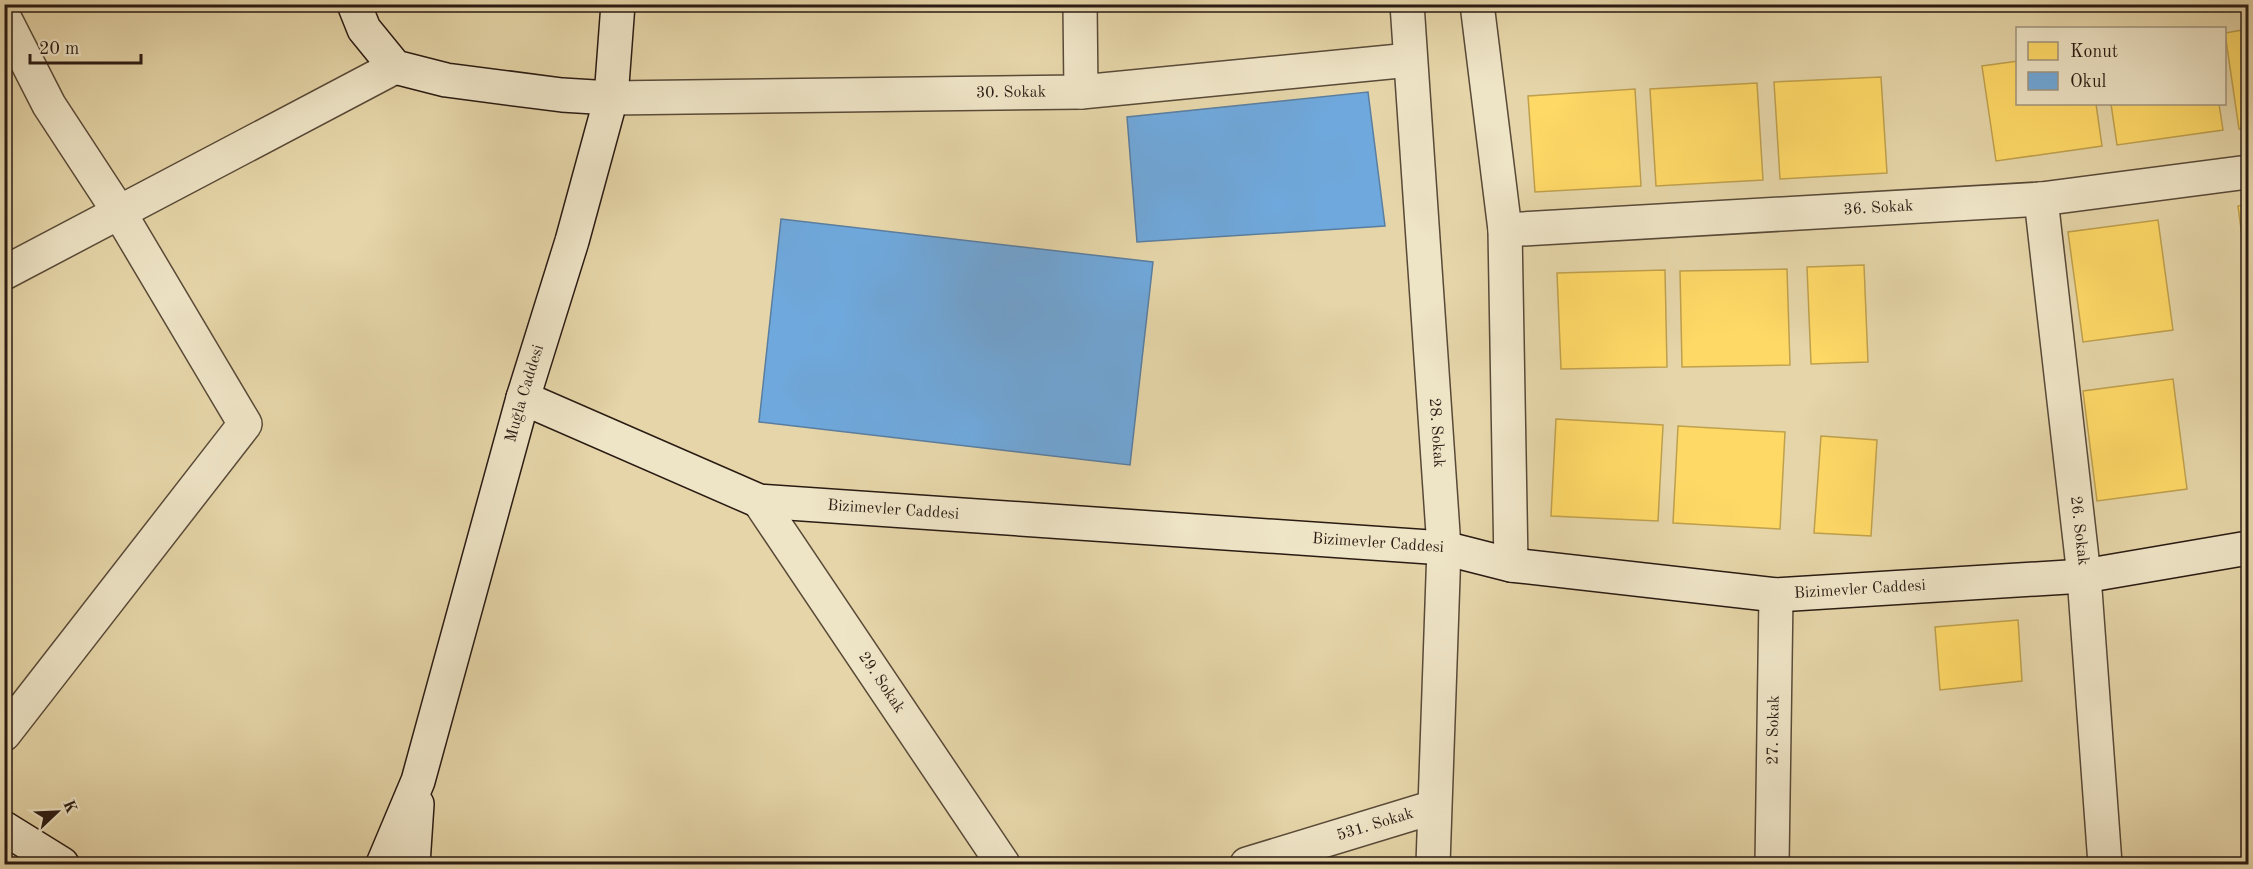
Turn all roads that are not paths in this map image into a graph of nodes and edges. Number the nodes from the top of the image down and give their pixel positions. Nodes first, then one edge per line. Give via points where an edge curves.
1 (354, 4) edge
2 (618, 4) edge
3 (1080, 4) edge
4 (1407, 4) edge
5 (1477, 4) edge
6 (4, 17) edge
7 (1410, 60) junction
8 (395, 68) junction
9 (1081, 92) junction
10 (611, 98) junction
11 (2248, 172) edge
12 (2042, 199) junction
13 (119, 212) junction
14 (1504, 230) junction
15 (4, 273) edge
16 (523, 398) junction
17 (759, 501) junction
18 (2248, 548) edge
19 (1444, 549) junction
20 (1511, 565) junction
21 (2084, 576) junction
22 (1776, 595) junction
23 (4, 734) edge
24 (418, 781) junction
25 (1434, 807) junction
26 (4, 828) edge
27 (62, 864) edge
28 (383, 864) edge
29 (413, 864) edge
30 (1004, 864) edge
31 (1247, 864) edge
32 (1433, 864) edge
33 (1772, 864) edge
34 (2105, 864) edge

1 - 8 street via 364,29
2 - 10 street, Muğla Caddesi
3 - 9 street
4 - 7 street, 28. Sokak
5 - 14 street
6 - 13 street via 49,105
7 - 9 street, 30. Sokak
7 - 19 street, 28. Sokak
8 - 10 street, 30. Sokak via 446,80
8 - 13 street
9 - 10 street, 30. Sokak
10 - 16 street, Muğla Caddesi
11 - 12 street, 36. Sokak
12 - 14 street, 36. Sokak
12 - 21 street, 26. Sokak
13 - 15 street
13 - 23 street via 245,424
14 - 20 street
16 - 17 street, Bizimevler Caddesi
16 - 24 street, Muğla Caddesi
17 - 19 street, Bizimevler Caddesi
17 - 30 street, 29. Sokak
18 - 21 street, Bizimevler Caddesi
19 - 20 street, Bizimevler Caddesi
19 - 25 street, 28. Sokak
20 - 22 street, Bizimevler Caddesi
21 - 22 street, Bizimevler Caddesi
21 - 34 street, 26. Sokak
22 - 33 street, 27. Sokak
24 - 28 street, Muğla Caddesi
24 - 29 street, Muğla Caddesi
25 - 31 street, 531. Sokak
25 - 32 street, 28. Sokak
26 - 27 street

